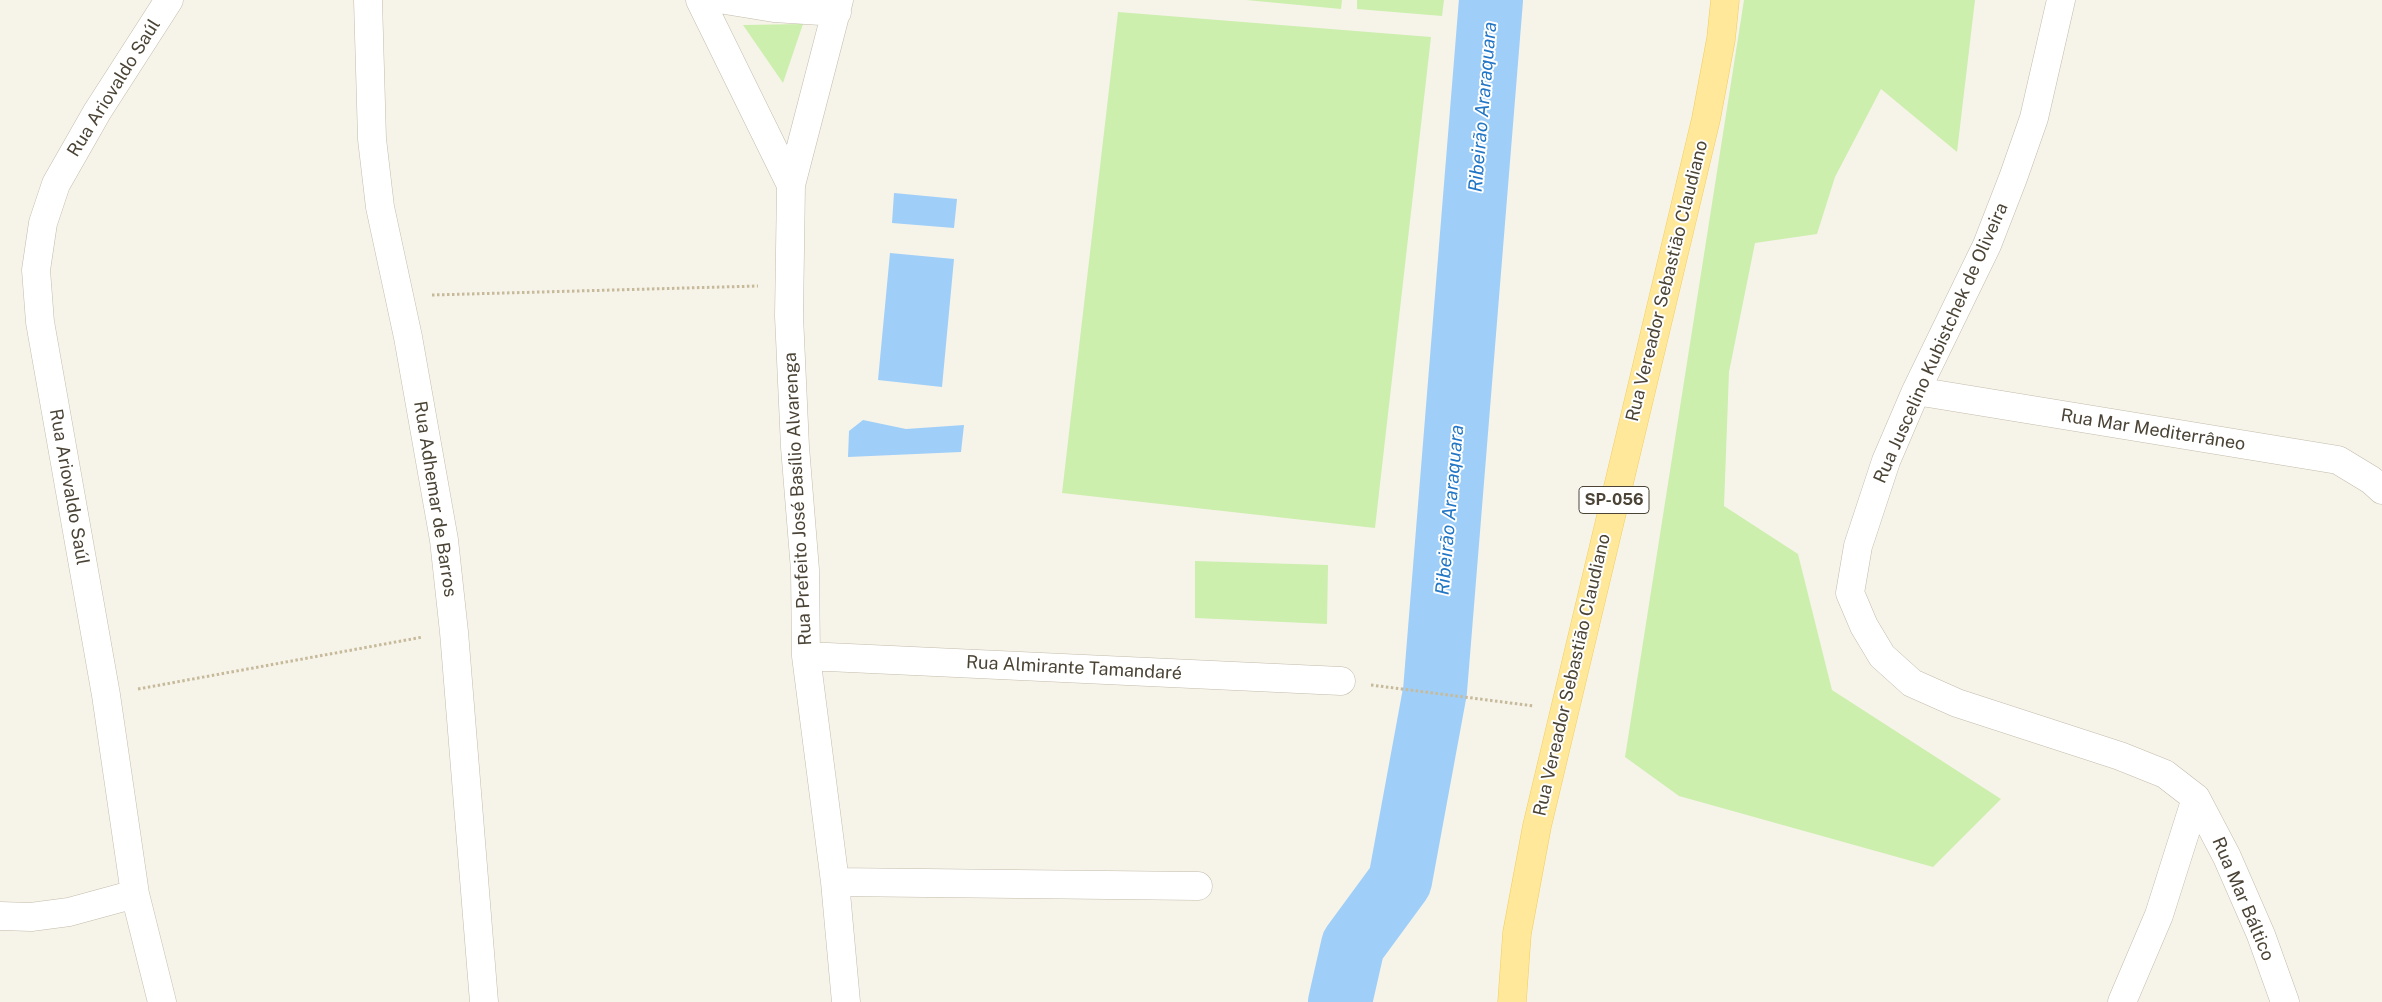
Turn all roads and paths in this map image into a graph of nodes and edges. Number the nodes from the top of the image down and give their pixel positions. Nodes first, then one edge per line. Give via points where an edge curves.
1 (169, 0) edge
2 (368, 0) edge
3 (700, 0) edge
4 (725, 0) edge
5 (1725, 0) edge
6 (2060, 0) edge
7 (838, 6) edge
8 (791, 185) junction
9 (789, 285) junction
10 (399, 296) junction
11 (1916, 391) junction
12 (2382, 490) edge
13 (454, 632) junction
14 (806, 656) junction
15 (1342, 681) joint
16 (106, 695) junction
17 (1564, 710) junction
18 (2196, 798) junction
19 (835, 882) junction
20 (1198, 886) dead end
21 (135, 894) junction
22 (0, 916) edge
23 (162, 1002) edge
24 (484, 1002) edge
25 (846, 1002) edge
26 (1512, 1002) edge
27 (2122, 1002) edge
28 (2285, 1002) edge

1 - 16 street, Rua Ariovaldo Saúl via 56,184 43,223 36,270 40,322
2 - 10 street, Rua Adhemar de Barros via 372,139 380,207
3 - 8 street
4 - 7 street via 774,8
5 - 17 main road, Rua Vereador Sebastião Claudiano / SP-056 via 1706,119
6 - 11 street, Rua Juscelino Kubistchek de Oliveira via 2034,118 2013,178 1987,245
7 - 8 street, Rua Prefeito José Basílio Alvarenga
8 - 9 street, Rua Prefeito José Basílio Alvarenga
9 - 10 path
9 - 14 street, Rua Prefeito José Basílio Alvarenga via 795,447 805,570
10 - 13 street, Rua Adhemar de Barros via 444,540
11 - 12 street, Rua Mar Mediterrâneo via 2338,460
11 - 18 street, Rua Juscelino Kubistchek de Oliveira via 1886,461 1858,546 1850,593 1882,656 1912,683 1956,704 2120,756 2165,774
13 - 16 path
13 - 24 street, Rua Adhemar de Barros
14 - 15 street, Rua Almirante Tamandaré
14 - 19 street, Rua Prefeito José Basílio Alvarenga
15 - 17 path
16 - 21 street, Rua Ariovaldo Saúl
17 - 26 main road, Rua Vereador Sebastião Claudiano / SP-056 via 1517,933
18 - 27 street via 2159,915
18 - 28 street, Rua Mar Báltico via 2234,874
19 - 20 street
19 - 25 street, Rua Prefeito José Basílio Alvarenga
21 - 22 street via 68,912 31,917
21 - 23 street, Rua Ariovaldo Saúl

